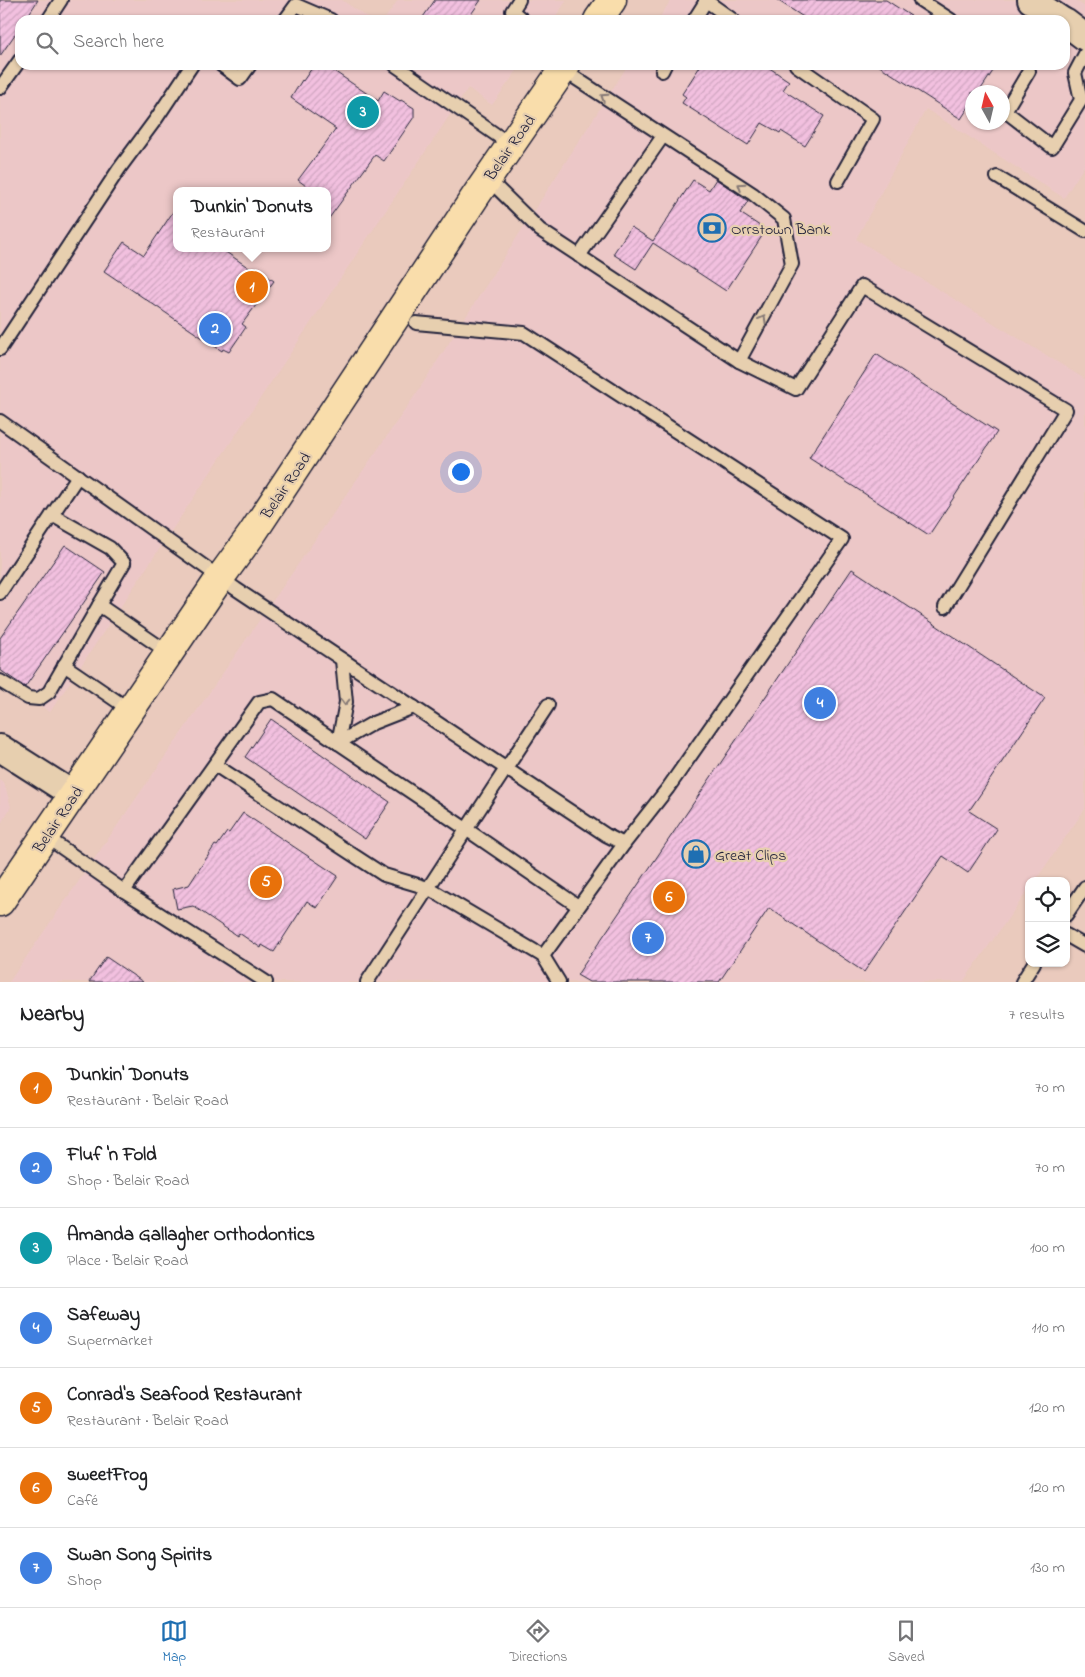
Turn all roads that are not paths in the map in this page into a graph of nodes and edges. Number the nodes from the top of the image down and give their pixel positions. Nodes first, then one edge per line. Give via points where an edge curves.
1 (61, 0) edge
2 (519, 0) edge
3 (612, 0) edge
4 (705, 0) edge
5 (920, 0) edge
6 (1031, 0) edge
7 (51, 15) edge
8 (289, 15) edge
9 (321, 15) edge
10 (517, 15) edge
11 (602, 15) edge
12 (697, 15) edge
13 (726, 15) edge
14 (943, 15) edge
15 (1053, 15) edge
16 (1085, 54) edge
17 (15, 67) edge
18 (189, 70) edge
19 (228, 70) edge
20 (246, 70) edge
21 (402, 70) edge
22 (563, 70) edge
23 (567, 70) edge
24 (803, 70) edge
25 (1026, 70) edge
26 (0, 88) edge
27 (663, 136) junction
28 (511, 145) junction
29 (996, 177) dead end
30 (487, 178) junction
31 (838, 181) dead end
32 (1085, 231) edge
33 (579, 256) junction
34 (416, 323) dead end
35 (0, 349) edge
36 (739, 362) junction
37 (0, 421) edge
38 (78, 476) junction
39 (52, 515) junction
40 (220, 578) junction
41 (0, 593) edge
42 (99, 606) junction
43 (945, 607) dead end
44 (169, 653) junction
45 (342, 660) junction
46 (64, 665) junction
47 (0, 680) edge
48 (548, 705) dead end
49 (414, 707) junction
50 (130, 710) junction
51 (338, 743) junction
52 (0, 748) edge
53 (215, 765) junction
54 (506, 768) junction
55 (74, 795) junction
56 (466, 829) junction
57 (45, 836) junction
58 (624, 844) junction
59 (1085, 887) edge
60 (428, 888) junction
61 (124, 891) junction
62 (0, 902) edge
63 (578, 906) junction
64 (1070, 909) edge
65 (1070, 937) edge
66 (1085, 946) edge
67 (542, 956) junction
68 (1031, 967) edge
69 (266, 982) edge
70 (368, 982) edge
71 (559, 982) edge
72 (1022, 982) edge

1 - 7 lane
2 - 10 lane via 512,11
3 - 11 highway
4 - 12 lane
4 - 13 lane
5 - 14 lane
6 - 15 street
8 - 9 lane via 296,6
16 - 25 lane via 1074,73 1081,100 1052,147 1005,111
17 - 26 lane
18 - 35 lane
19 - 20 lane via 240,79
21 - 28 lane
22 - 28 highway, Belair Road
27 -> 23 lane
24 - 31 lane via 873,119
27 - 33 lane
36 -> 27 lane via 792,264 784,219 753,194
28 - 30 highway, Belair Road
29 - 32 lane
30 - 33 lane via 540,230
30 - 40 highway, Belair Road
33 - 36 lane
34 - 58 lane via 524,333 842,539 668,788
36 - 43 lane via 796,389 862,286 1066,410
37 - 38 lane
38 - 39 lane
38 - 40 lane
39 - 41 lane
39 - 42 lane via 110,548 124,563
40 - 44 highway, Belair Road
40 - 45 lane
42 - 44 lane
42 - 46 lane
44 - 50 highway, Belair Road
45 - 49 lane
45 -> 51 lane via 346,702
46 - 47 lane via 49,692 39,700 28,698
46 - 50 lane
48 - 54 lane
49 - 51 lane via 373,723
49 - 54 lane
50 - 55 highway, Belair Road
51 - 53 lane via 273,699 259,702
51 - 56 lane
52 - 55 street
53 - 60 lane via 384,875
53 - 61 lane
54 - 56 lane
54 - 58 lane
55 - 57 highway, Belair Road
56 - 60 lane
56 - 63 lane
57 - 61 lane
57 - 62 highway, Belair Road
58 - 63 lane
59 - 64 lane
60 - 67 lane
60 - 70 lane
61 - 69 lane
63 - 67 lane
65 - 66 lane
67 - 71 lane
68 - 72 lane

